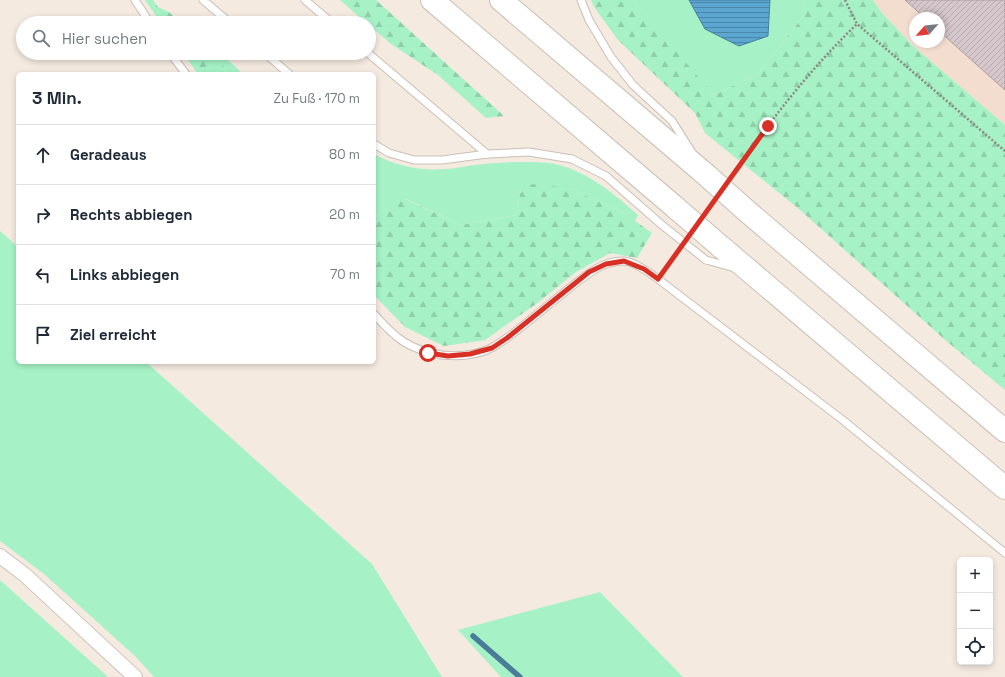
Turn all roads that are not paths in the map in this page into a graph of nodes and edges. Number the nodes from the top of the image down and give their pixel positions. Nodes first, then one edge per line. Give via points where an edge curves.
1 (135, 0) edge
2 (203, 0) edge
3 (305, 0) edge
4 (432, 0) edge
5 (501, 0) edge
6 (580, 0) edge
7 (145, 16) edge
8 (222, 16) edge
9 (324, 16) edge
10 (175, 60) edge
11 (273, 60) edge
12 (376, 60) edge
13 (184, 72) edge
14 (288, 72) edge
15 (376, 145) edge
16 (487, 154) junction
17 (704, 174) junction
18 (713, 253) junction
19 (376, 316) edge
20 (1005, 431) edge
21 (1005, 488) edge
22 (1005, 554) edge
23 (0, 556) edge
24 (135, 677) edge

1 - 7 lane
2 - 8 lane
3 - 9 lane
4 - 18 highway, bridge via 676,208
5 - 17 highway
6 - 17 lane via 611,57 633,85 672,121
10 - 13 lane
11 - 14 lane
12 - 16 lane
15 - 16 lane via 414,160 442,160
16 - 18 lane, bridge via 529,152 572,159 606,176 662,225
17 - 20 highway, bridge
18 - 21 highway via 751,272
19 - 22 lane via 406,344 428,353 448,356 470,354 492,348 507,338 589,272 606,264 624,261 644,269 658,279 844,421
23 - 24 street via 25,575

